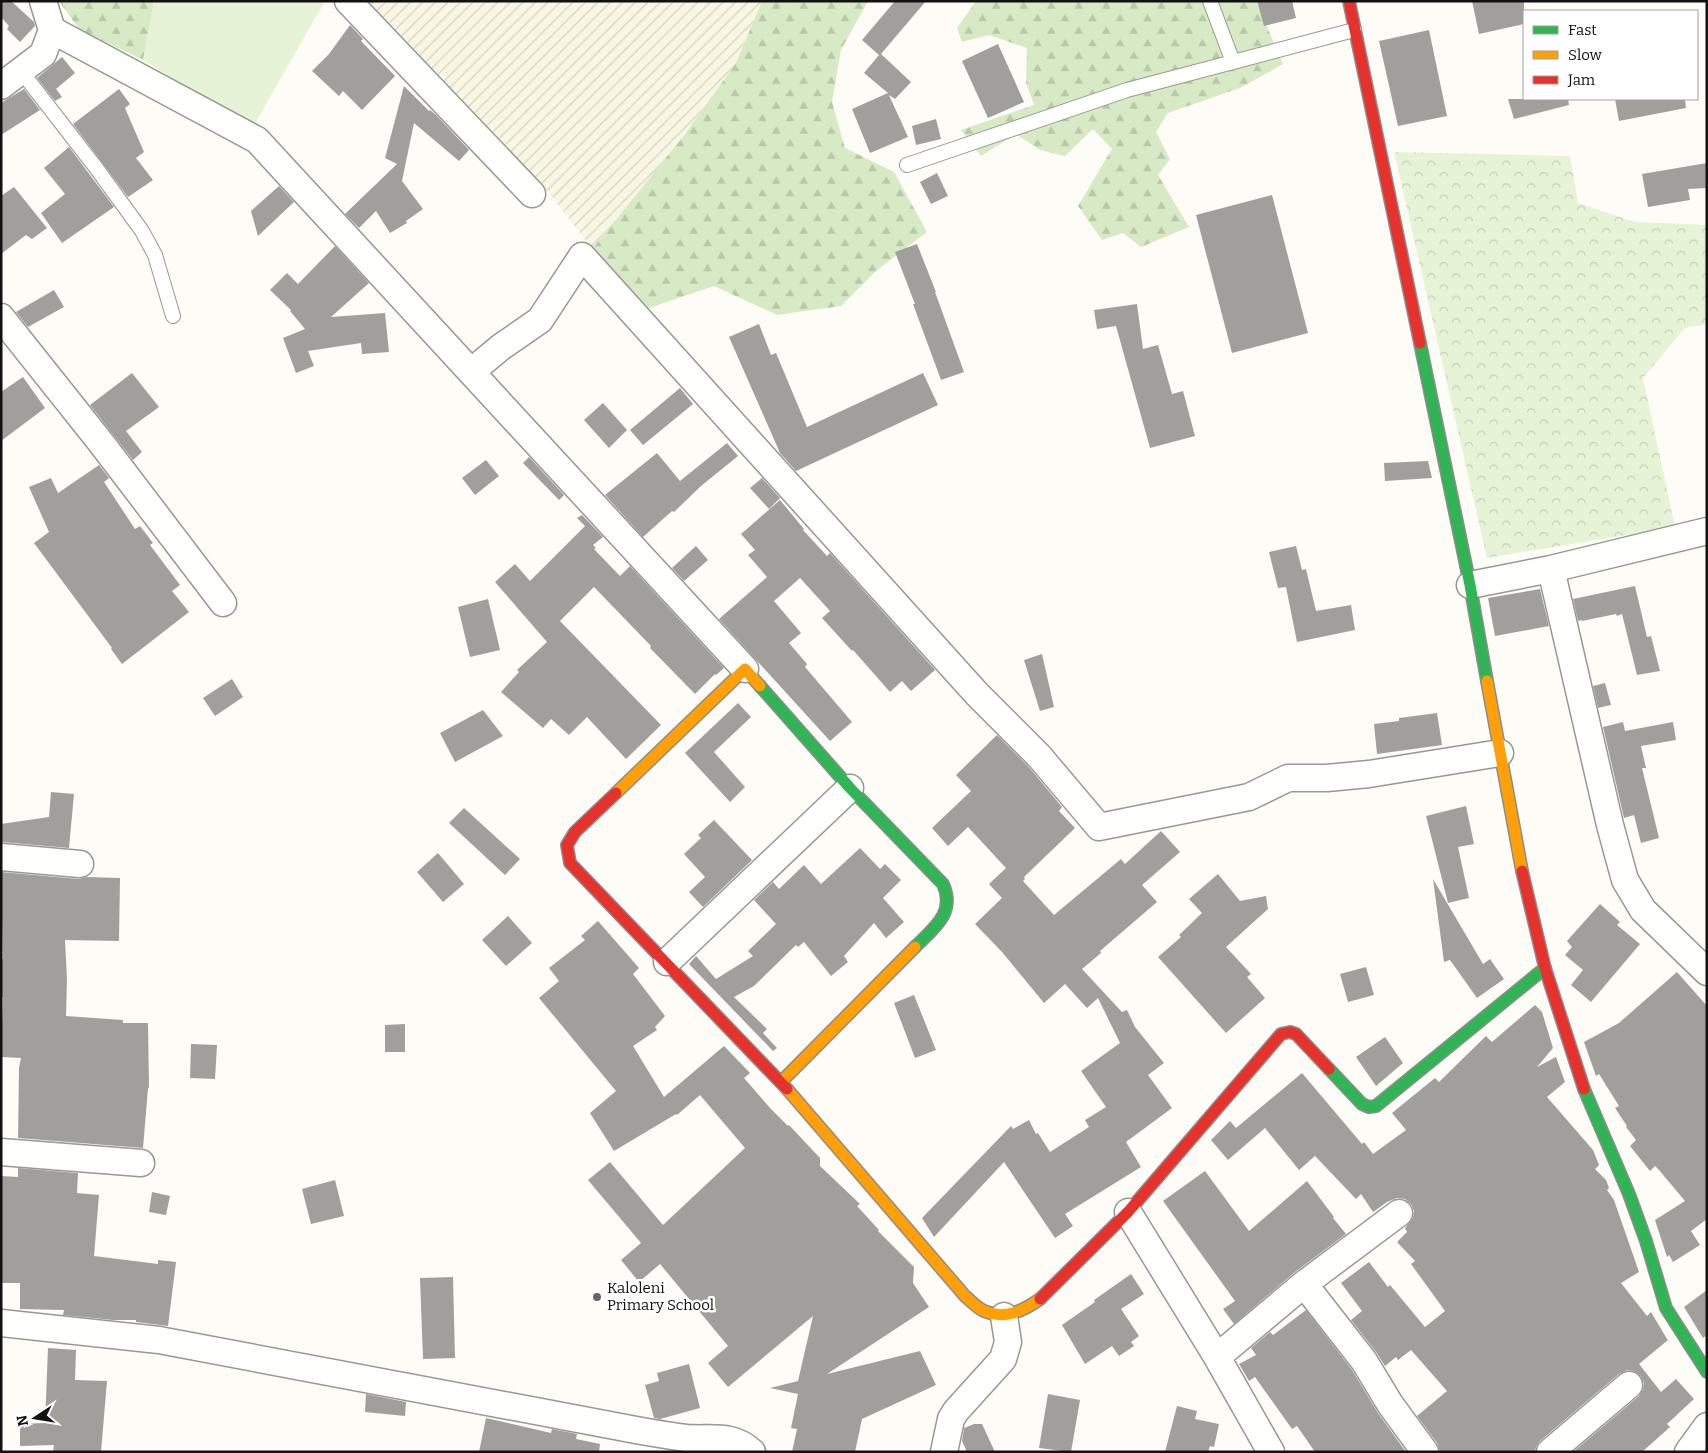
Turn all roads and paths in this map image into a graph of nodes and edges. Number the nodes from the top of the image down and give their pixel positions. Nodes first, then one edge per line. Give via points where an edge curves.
1 (43, 1) edge
2 (348, 1) edge
3 (1210, 1) edge
4 (1349, 1) edge
5 (52, 30) junction
6 (1354, 30) junction
7 (1233, 62) junction
8 (11, 78) edge
9 (907, 165) dead end
10 (532, 194) dead end
11 (173, 316) dead end
12 (1, 317) edge
13 (471, 372) junction
14 (1707, 531) edge
15 (1551, 569) junction
16 (1470, 585) junction
17 (223, 603) dead end
18 (745, 669) junction
19 (1500, 752) junction
20 (850, 788) junction
21 (1, 857) edge
22 (80, 864) dead end
23 (667, 962) junction
24 (1545, 968) junction
25 (1707, 972) edge
26 (781, 1082) junction
27 (1, 1152) edge
28 (141, 1162) dead end
29 (1128, 1212) junction
30 (1399, 1213) dead end
31 (1304, 1284) junction
32 (1004, 1316) junction
33 (1, 1323) edge
34 (1217, 1357) junction
35 (1707, 1372) edge
36 (1629, 1385) dead end
37 (1707, 1426) edge
38 (752, 1452) edge
39 (944, 1452) edge
40 (1271, 1452) edge
41 (1425, 1452) edge
42 (1550, 1452) edge
43 (1688, 1452) edge

1 - 5 street
2 - 10 street
3 - 7 lane
4 - 6 street
5 - 8 street via 43,54
5 - 13 street via 257,140
6 - 7 lane
6 - 16 street
7 - 9 lane via 1128,90
8 - 11 lane via 97,169 142,231 155,255
12 - 17 street
13 - 18 street
13 - 19 street via 540,320 582,256 977,694 1039,756 1099,828 1249,797 1288,778 1368,774
14 - 15 street
15 - 16 street
15 - 25 street via 1625,880 1643,910
16 - 19 street
18 - 20 street
18 - 23 street via 575,832 566,846 570,863
19 - 24 street via 1522,874
20 - 23 street
20 - 26 street via 943,884 949,903 940,922
21 - 22 street
23 - 26 street
24 - 29 street via 1376,1106 1362,1104 1293,1032 1281,1034
24 - 35 street via 1562,1028 1646,1241 1666,1308
26 - 32 street via 965,1296 983,1311
27 - 28 street
29 - 32 street via 1046,1295 1025,1310
29 - 34 street
30 - 31 street
31 - 34 street
31 - 41 street via 1364,1361
32 - 39 street via 1008,1342 1004,1359 956,1411
33 - 38 street via 159,1340 636,1430 688,1438 725,1438 744,1444
34 - 40 street
36 - 42 street
37 - 43 street

